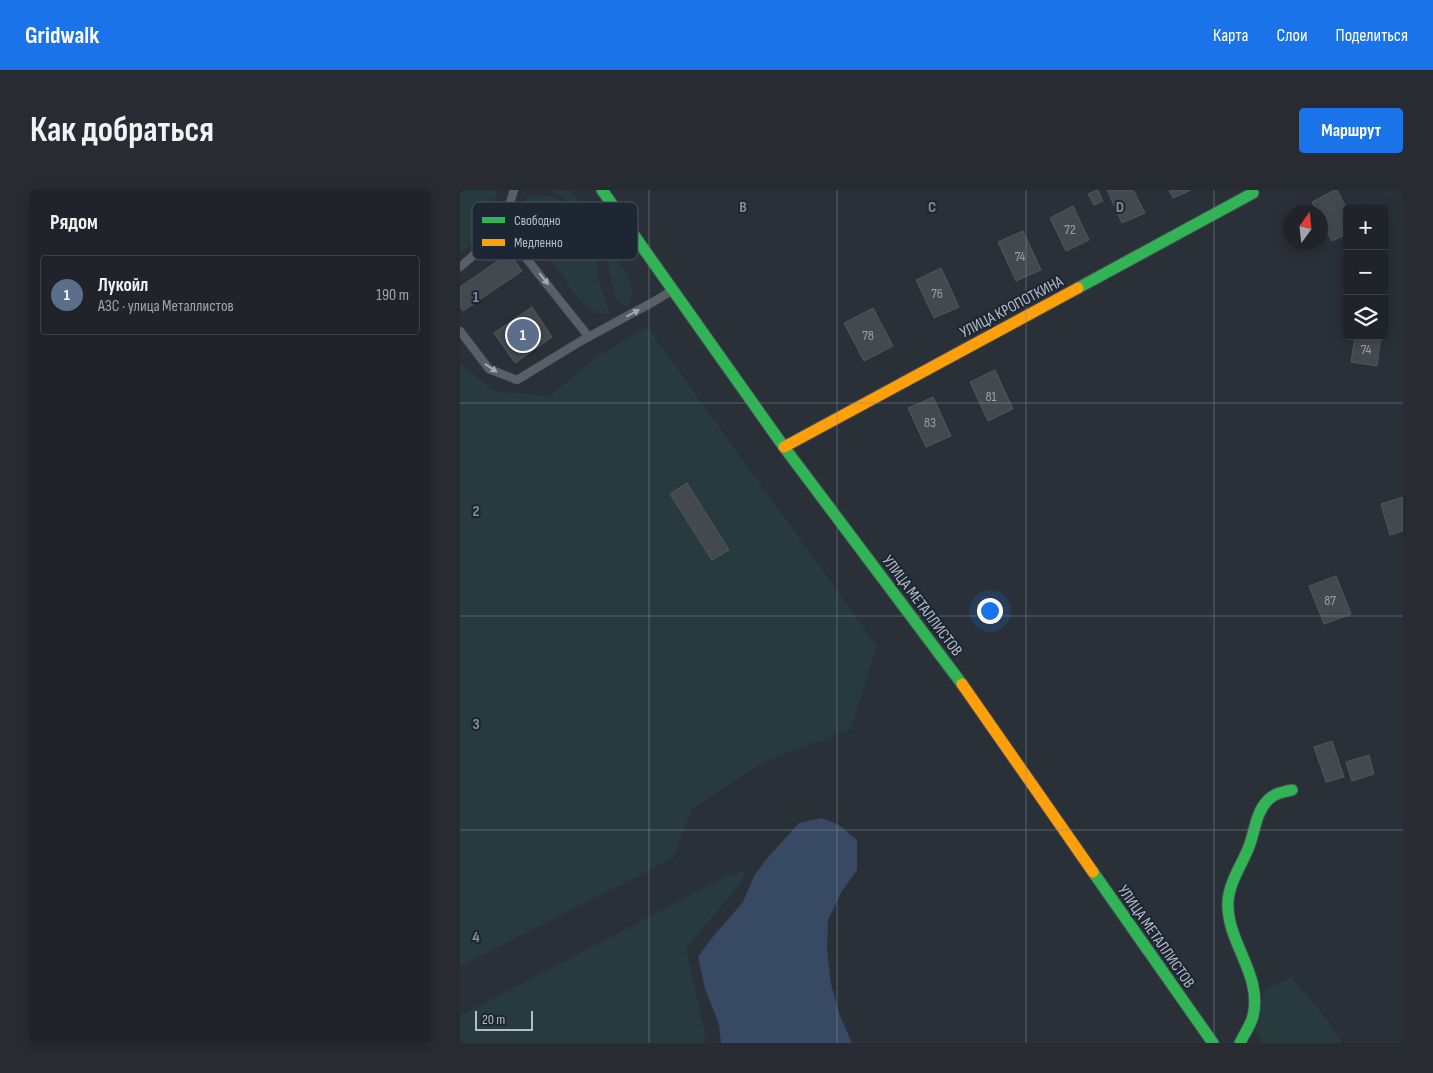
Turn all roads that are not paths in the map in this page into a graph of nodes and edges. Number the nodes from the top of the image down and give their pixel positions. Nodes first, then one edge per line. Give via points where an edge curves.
1 (514, 190) edge
2 (602, 190) edge
3 (1252, 192) edge
4 (510, 202) edge
5 (610, 202) edge
6 (638, 241) edge
7 (472, 257) edge
8 (528, 260) edge
9 (460, 267) edge
10 (672, 290) junction
11 (460, 331) edge
12 (589, 337) junction
13 (784, 447) junction
14 (1292, 790) dead end
15 (1213, 1043) edge
16 (1240, 1043) edge

1 - 4 lane
2 - 5 main road, УЛИЦА МЕТАЛЛИСТОВ
3 - 13 main road, УЛИЦА КРОПОТКИНА
6 - 10 main road, УЛИЦА МЕТАЛЛИСТОВ
7 - 9 lane
8 -> 12 lane
12 -> 10 lane
10 - 13 main road, УЛИЦА МЕТАЛЛИСТОВ
11 -> 12 lane via 489,369 518,380
13 - 15 main road, УЛИЦА МЕТАЛЛИСТОВ via 973,698
14 - 16 main road via 1274,795 1260,809 1228,903 1236,943 1251,972 1255,992 1253,1017

